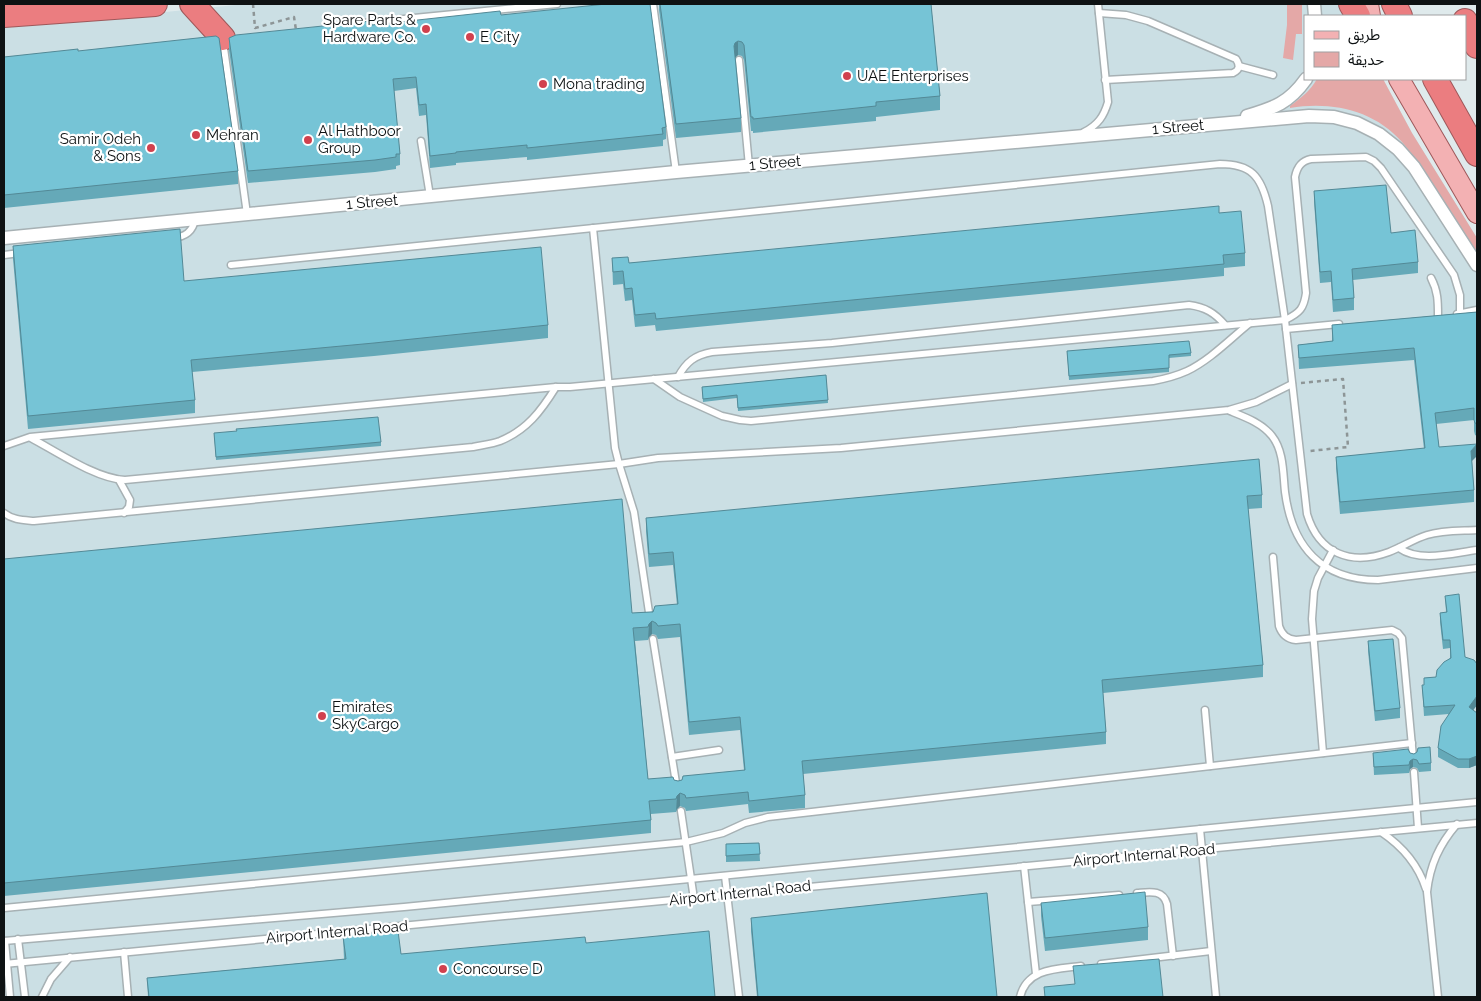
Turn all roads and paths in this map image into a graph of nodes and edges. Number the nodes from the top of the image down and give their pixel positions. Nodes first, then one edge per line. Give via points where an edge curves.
1 (155, 4) edge
2 (192, 4) edge
3 (253, 4) edge
4 (557, 4) edge
5 (653, 4) edge
6 (1098, 4) edge
7 (1351, 4) edge
8 (1362, 4) edge
9 (1099, 13) junction
10 (6, 15) edge
11 (1357, 15) edge
12 (1368, 15) edge
13 (360, 23) edge
14 (1466, 23) edge
15 (296, 30) edge
16 (222, 38) joint
17 (1477, 46) edge
18 (739, 60) dead end
19 (1239, 66) junction
20 (1273, 75) dead end
21 (1106, 80) junction
22 (1305, 80) edge
23 (1400, 80) edge
24 (1436, 80) edge
25 (1224, 123) junction
26 (1078, 136) junction
27 (421, 141) dead end
28 (1477, 154) edge
29 (748, 166) junction
30 (676, 172) junction
31 (430, 196) junction
32 (1477, 213) edge
33 (247, 214) junction
34 (195, 219) junction
35 (593, 228) junction
36 (4, 238) edge
37 (166, 238) edge
38 (23, 253) edge
39 (4, 255) edge
40 (231, 265) dead end
41 (1477, 265) edge
42 (1431, 278) dead end
43 (1477, 310) edge
44 (1453, 314) edge
45 (1460, 314) junction
46 (1429, 317) edge
47 (1285, 320) junction
48 (1250, 323) junction
49 (1343, 324) edge
50 (1225, 325) junction
51 (1286, 329) junction
52 (678, 377) junction
53 (654, 379) junction
54 (608, 384) junction
55 (1292, 384) junction
56 (556, 387) junction
57 (1229, 410) junction
58 (30, 437) junction
59 (4, 446) edge
60 (1299, 452) junction
61 (619, 464) junction
62 (118, 480) junction
63 (124, 513) junction
64 (6, 518) edge
65 (1477, 530) edge
66 (1399, 548) junction
67 (1333, 550) junction
68 (1477, 550) edge
69 (1273, 557) dead end
70 (1323, 566) junction
71 (1477, 568) edge
72 (650, 620) edge
73 (1314, 638) junction
74 (653, 639) dead end
75 (1204, 710) dead end
76 (1412, 743) junction
77 (719, 750) dead end
78 (1323, 753) junction
79 (672, 757) junction
80 (1413, 757) edge
81 (1210, 766) junction
82 (1414, 772) dead end
83 (678, 789) edge
84 (1477, 802) edge
85 (1417, 808) junction
86 (681, 811) dead end
87 (1477, 822) edge
88 (1457, 824) junction
89 (1418, 828) junction
90 (1200, 829) junction
91 (1381, 832) junction
92 (686, 842) junction
93 (1202, 850) junction
94 (1024, 866) junction
95 (725, 876) junction
96 (692, 879) junction
97 (1427, 892) junction
98 (1124, 894) edge
99 (1133, 894) edge
100 (727, 895) junction
101 (694, 898) junction
102 (1028, 902) junction
103 (4, 908) edge
104 (18, 939) junction
105 (5, 941) edge
106 (1212, 951) junction
107 (124, 952) junction
108 (1173, 956) junction
109 (70, 957) junction
110 (20, 962) junction
111 (6, 963) edge
112 (1097, 964) edge
113 (1088, 966) edge
114 (1036, 974) junction
115 (10, 997) edge
116 (25, 997) edge
117 (42, 997) edge
118 (128, 997) edge
119 (739, 997) edge
120 (1020, 997) edge
121 (1216, 997) edge
122 (1438, 997) edge

1 - 10 highway
2 - 16 highway
3 - 15 path via 255,28 294,17
4 - 13 lane
5 - 30 lane
6 - 9 lane
7 - 11 highway
8 - 12 main road
9 - 19 lane via 1148,21 1236,59
9 - 21 lane
14 - 17 highway
16 - 33 lane
18 - 29 lane
19 - 20 lane
19 - 21 lane via 1233,73
21 - 26 lane via 1108,102 1105,112 1099,122
22 - 25 street via 1298,91 1269,110
23 - 32 main road
24 - 28 highway
25 - 26 street, 1 Street
25 - 41 street, 1 Street via 1334,117 1357,123 1379,134 1414,167
26 - 29 street, 1 Street
27 - 31 lane
29 - 30 street, 1 Street
30 - 31 street, 1 Street
31 - 33 street, 1 Street
33 - 34 street, 1 Street
34 - 36 street, 1 Street
34 - 37 lane via 190,232
35 - 40 lane
35 - 47 lane via 1234,164 1248,169 1265,192
35 - 54 lane
38 - 39 lane
42 - 46 lane via 1442,316
43 - 45 lane
44 - 45 lane
45 - 47 lane via 1460,295 1454,275 1381,168 1366,157 1356,157 1311,159 1299,164 1295,177 1306,292 1301,310
47 - 48 lane
47 - 51 lane
48 - 50 lane
48 - 53 lane via 1202,362 1170,378 838,413 752,421 730,419 680,397
49 - 51 lane
50 - 52 lane
50 - 52 lane via 1210,310 1189,306 832,343 712,352 691,359
51 - 55 lane
52 - 53 lane
53 - 54 lane
54 - 56 lane
54 - 61 lane
55 - 57 lane via 1256,402
55 - 60 lane
55 - 60 path via 1343,380 1348,447
56 - 58 lane
56 - 62 lane via 542,409 523,428 500,441 473,447
57 - 61 lane via 841,448 658,458
57 - 70 lane via 1265,428 1277,444 1294,528 1307,550
58 - 59 lane
58 - 62 lane via 95,472
60 - 67 lane via 1310,524 1316,535
61 - 63 lane
61 - 72 lane via 634,512
62 - 63 lane via 130,500
63 - 64 lane via 34,521
65 - 66 lane via 1435,533
66 - 67 lane via 1360,558 1349,558
66 - 68 lane via 1423,556
67 - 70 lane
69 - 73 lane via 1281,632 1290,640
70 - 71 lane via 1340,575 1364,580
70 - 73 lane via 1314,591
73 - 76 lane via 1392,630 1398,633 1404,645
73 - 78 lane
74 - 79 lane
75 - 81 lane
76 - 78 lane
76 - 80 lane
77 - 79 lane
78 - 81 lane
79 - 83 lane
81 - 92 lane via 768,817
82 - 85 lane
84 - 85 lane
85 - 89 lane
85 - 90 lane
86 - 92 lane
87 - 88 lane, Airport Internal Road
88 - 89 lane, Airport Internal Road
88 - 97 lane via 1431,867
89 - 91 lane, Airport Internal Road
90 - 93 lane
90 - 95 lane
91 - 93 lane, Airport Internal Road
91 - 97 lane via 1410,858
92 - 96 lane
92 - 103 lane
93 - 94 lane, Airport Internal Road
93 - 106 lane
94 - 100 lane, Airport Internal Road
94 - 102 lane
95 - 96 lane
95 - 100 lane
96 - 101 lane
96 - 104 lane
97 - 122 lane
98 - 102 lane
99 - 108 lane via 1157,892 1164,897
100 - 101 lane, Airport Internal Road
100 - 119 lane
101 - 107 lane, Airport Internal Road
102 - 114 lane
104 - 105 lane
104 - 110 lane
105 - 111 lane
106 - 108 lane
106 - 121 lane
107 - 109 lane, Airport Internal Road
107 - 118 lane
108 - 112 lane
109 - 110 lane, Airport Internal Road
109 - 117 lane via 50,979
110 - 111 lane, Airport Internal Road
110 - 116 lane
111 - 115 lane
113 - 114 lane
114 - 120 lane via 1024,986

